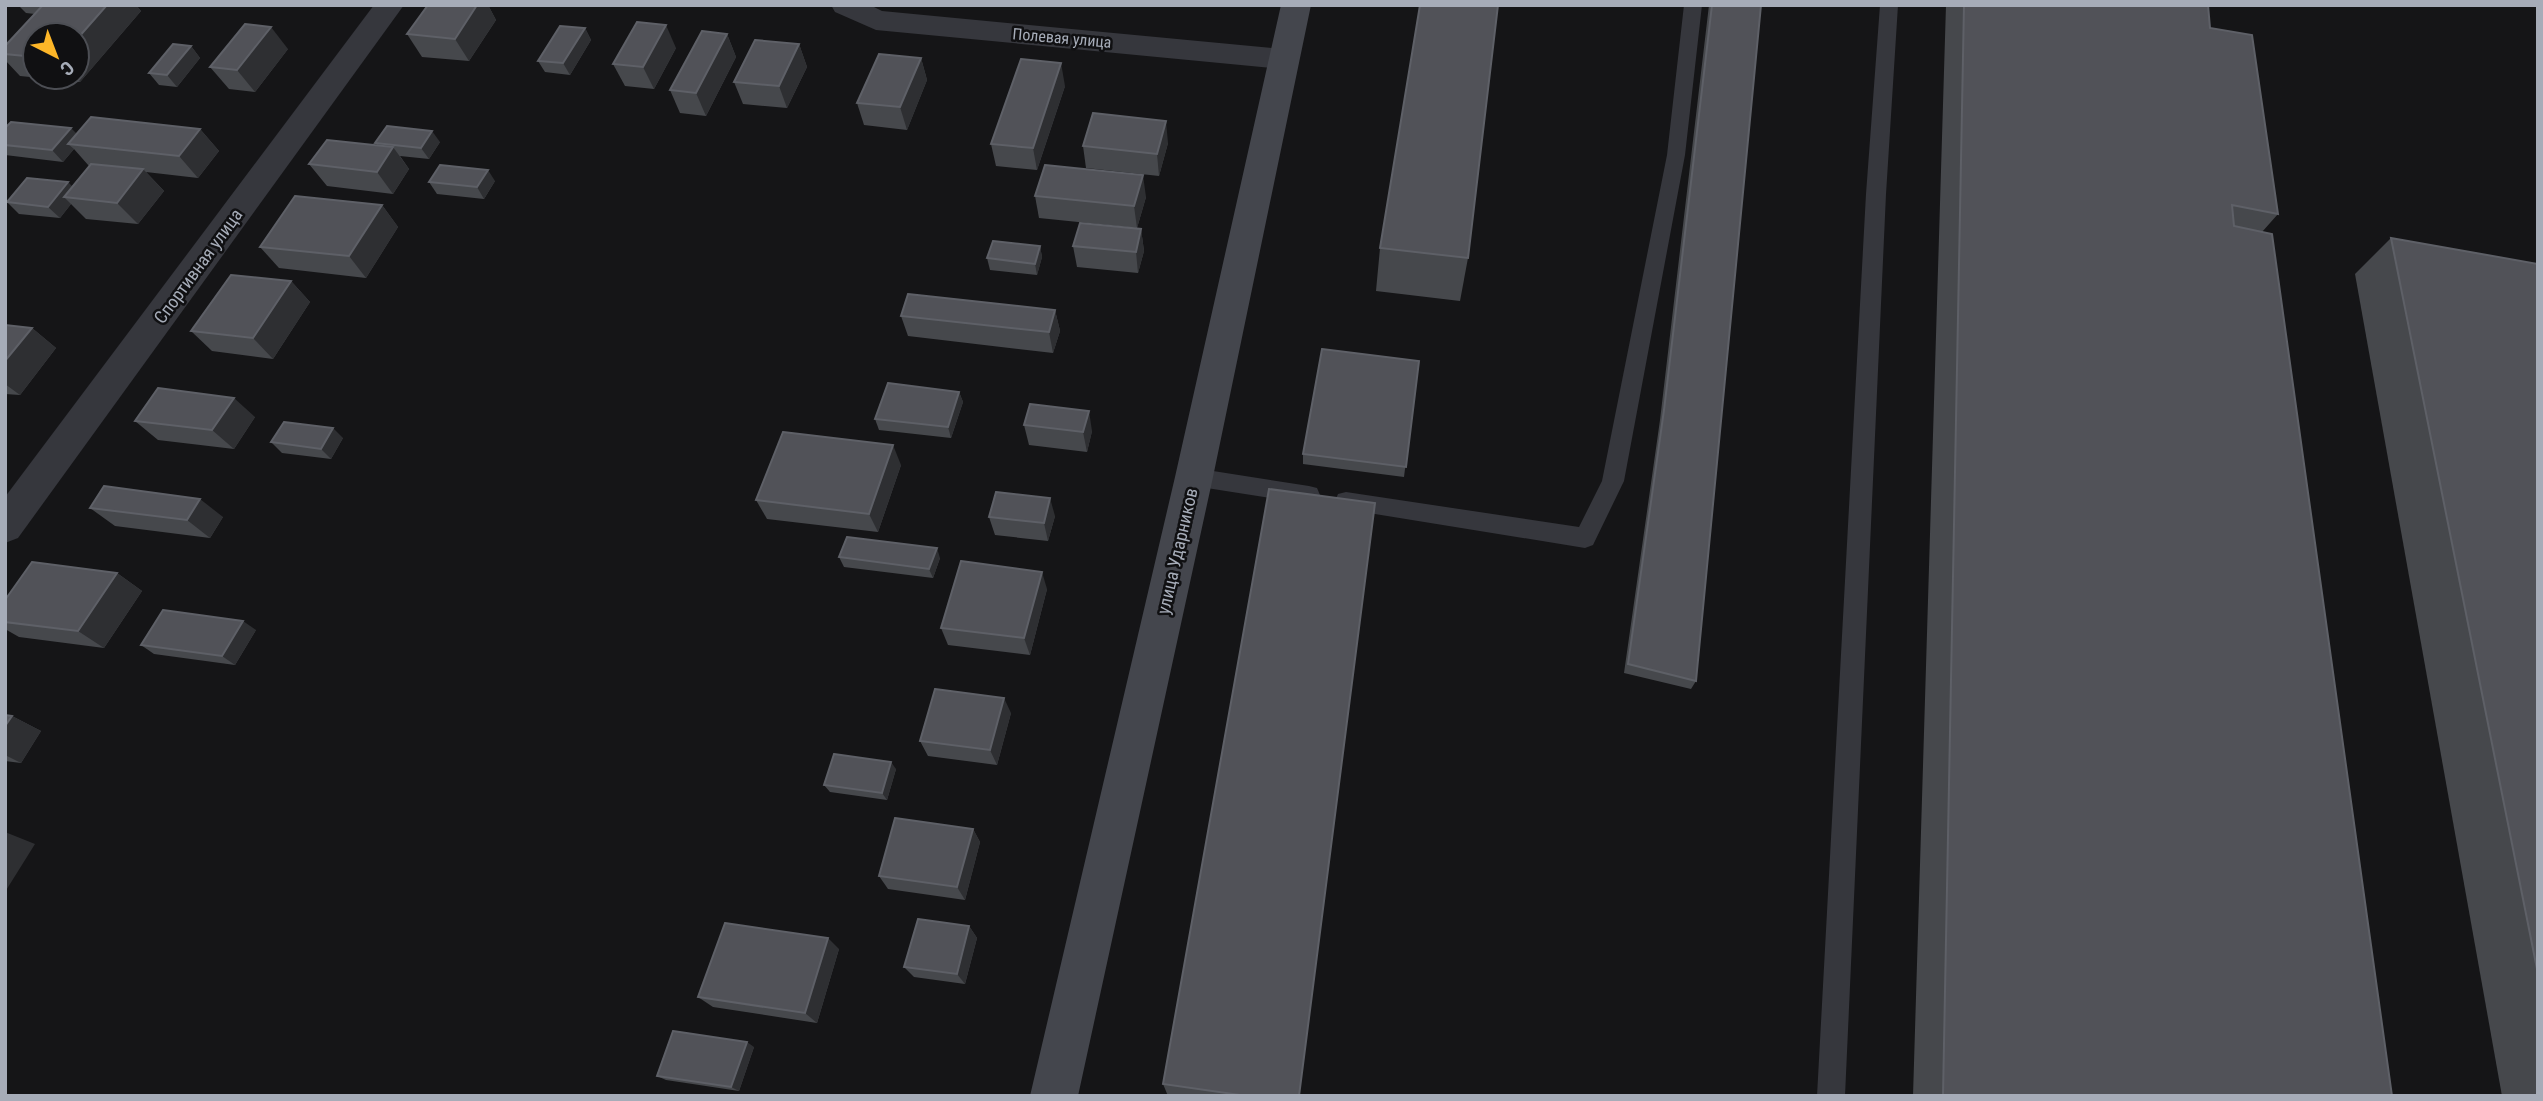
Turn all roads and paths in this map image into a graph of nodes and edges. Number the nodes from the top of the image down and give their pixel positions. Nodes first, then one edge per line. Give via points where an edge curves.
1 (390, 5) edge
2 (845, 5) edge
3 (1296, 5) edge
4 (1693, 5) edge
5 (1889, 5) edge
6 (1283, 59) junction
7 (1194, 477) junction
8 (5, 527) edge
9 (1054, 1096) edge
10 (1831, 1096) edge

1 - 8 street, Спортивная улица
2 - 6 street, Полевая улица via 876,20
3 - 6 main road, улица Ударников
4 - 7 lane via 1676,155 1613,481 1585,538
5 - 10 lane
6 - 7 main road, улица Ударников
7 - 9 main road, улица Ударников

